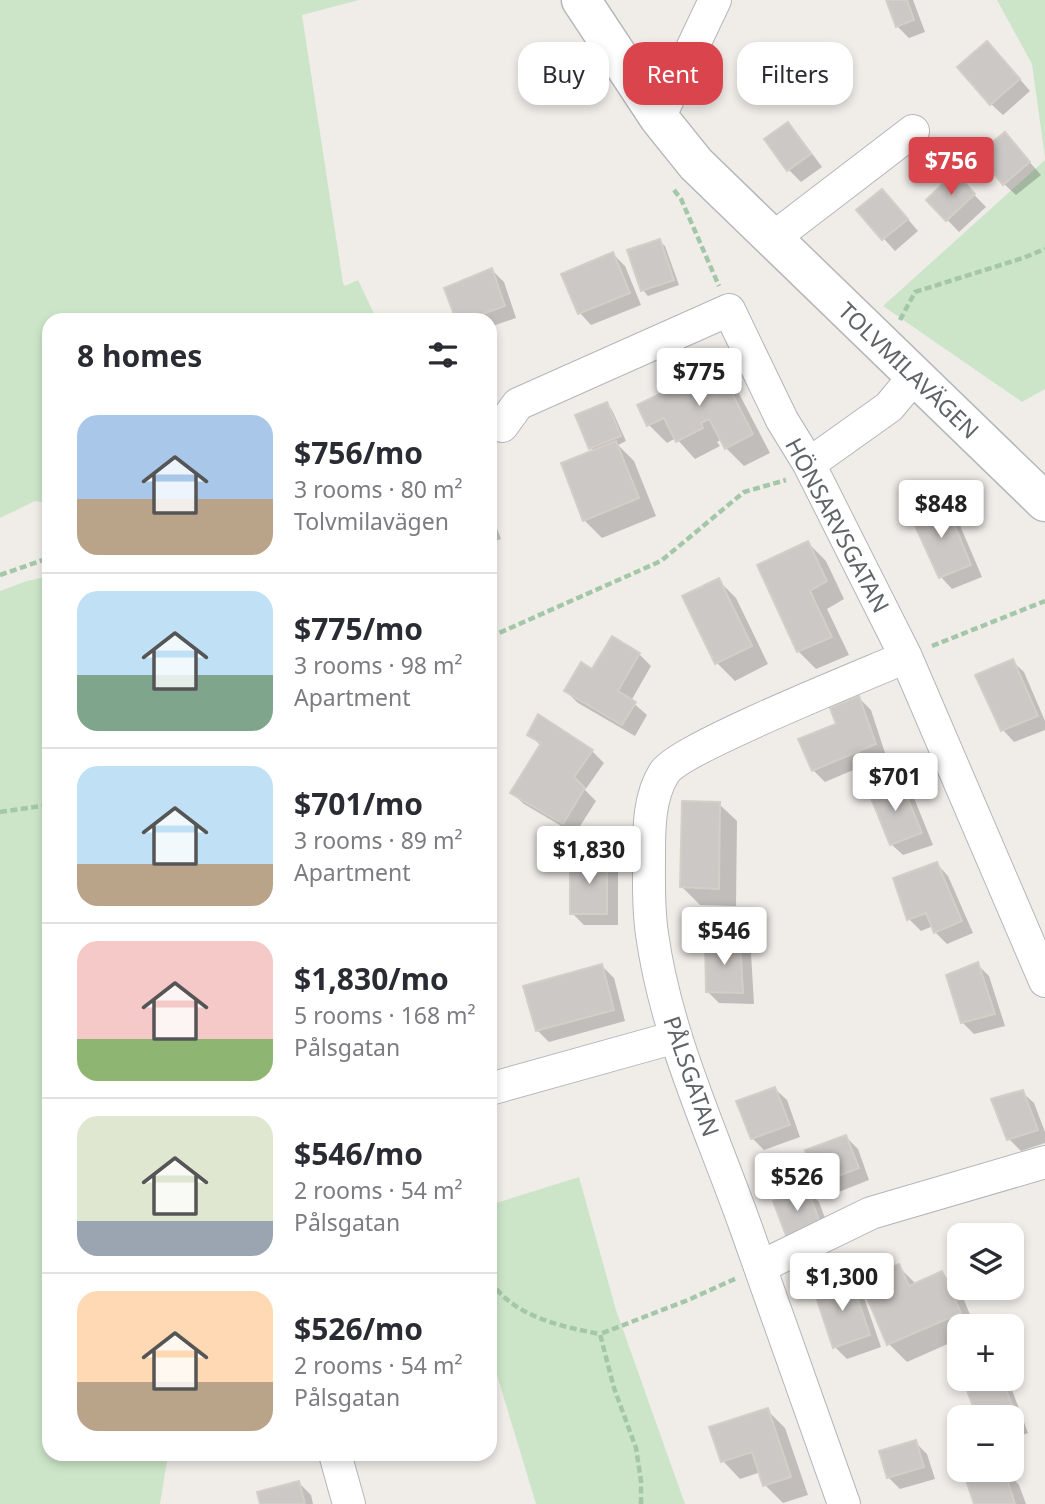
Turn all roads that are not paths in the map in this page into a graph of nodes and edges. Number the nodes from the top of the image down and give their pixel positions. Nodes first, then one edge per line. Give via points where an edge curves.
1 (581, 0) edge
2 (715, 0) edge
3 (659, 118) junction
4 (913, 131) dead end
5 (772, 239) junction
6 (914, 377) junction
7 (502, 426) dead end
8 (811, 469) junction
9 (1045, 502) edge
10 (906, 657) junction
11 (1045, 981) edge
12 (676, 1037) junction
13 (497, 1087) edge
14 (1045, 1162) edge
15 (760, 1268) junction
16 (337, 1461) edge
17 (349, 1504) edge
18 (844, 1504) edge

1 - 3 street, TOLVMILAVÄGEN
2 - 3 street
3 - 5 street, TOLVMILAVÄGEN via 696,164
4 - 5 street
5 - 6 street, TOLVMILAVÄGEN
6 - 8 street via 889,407
6 - 9 street, TOLVMILAVÄGEN
7 - 8 street, HÖNSARVSGATAN via 518,404 730,310 782,420
8 - 10 street, HÖNSARVSGATAN
10 - 11 street, HÖNSARVSGATAN
10 - 12 street, PÅLSGATAN via 732,733 665,771 650,814 649,906
12 - 13 street
12 - 15 street, PÅLSGATAN
14 - 15 street via 871,1213
15 - 18 street, PÅLSGATAN
16 - 17 street

